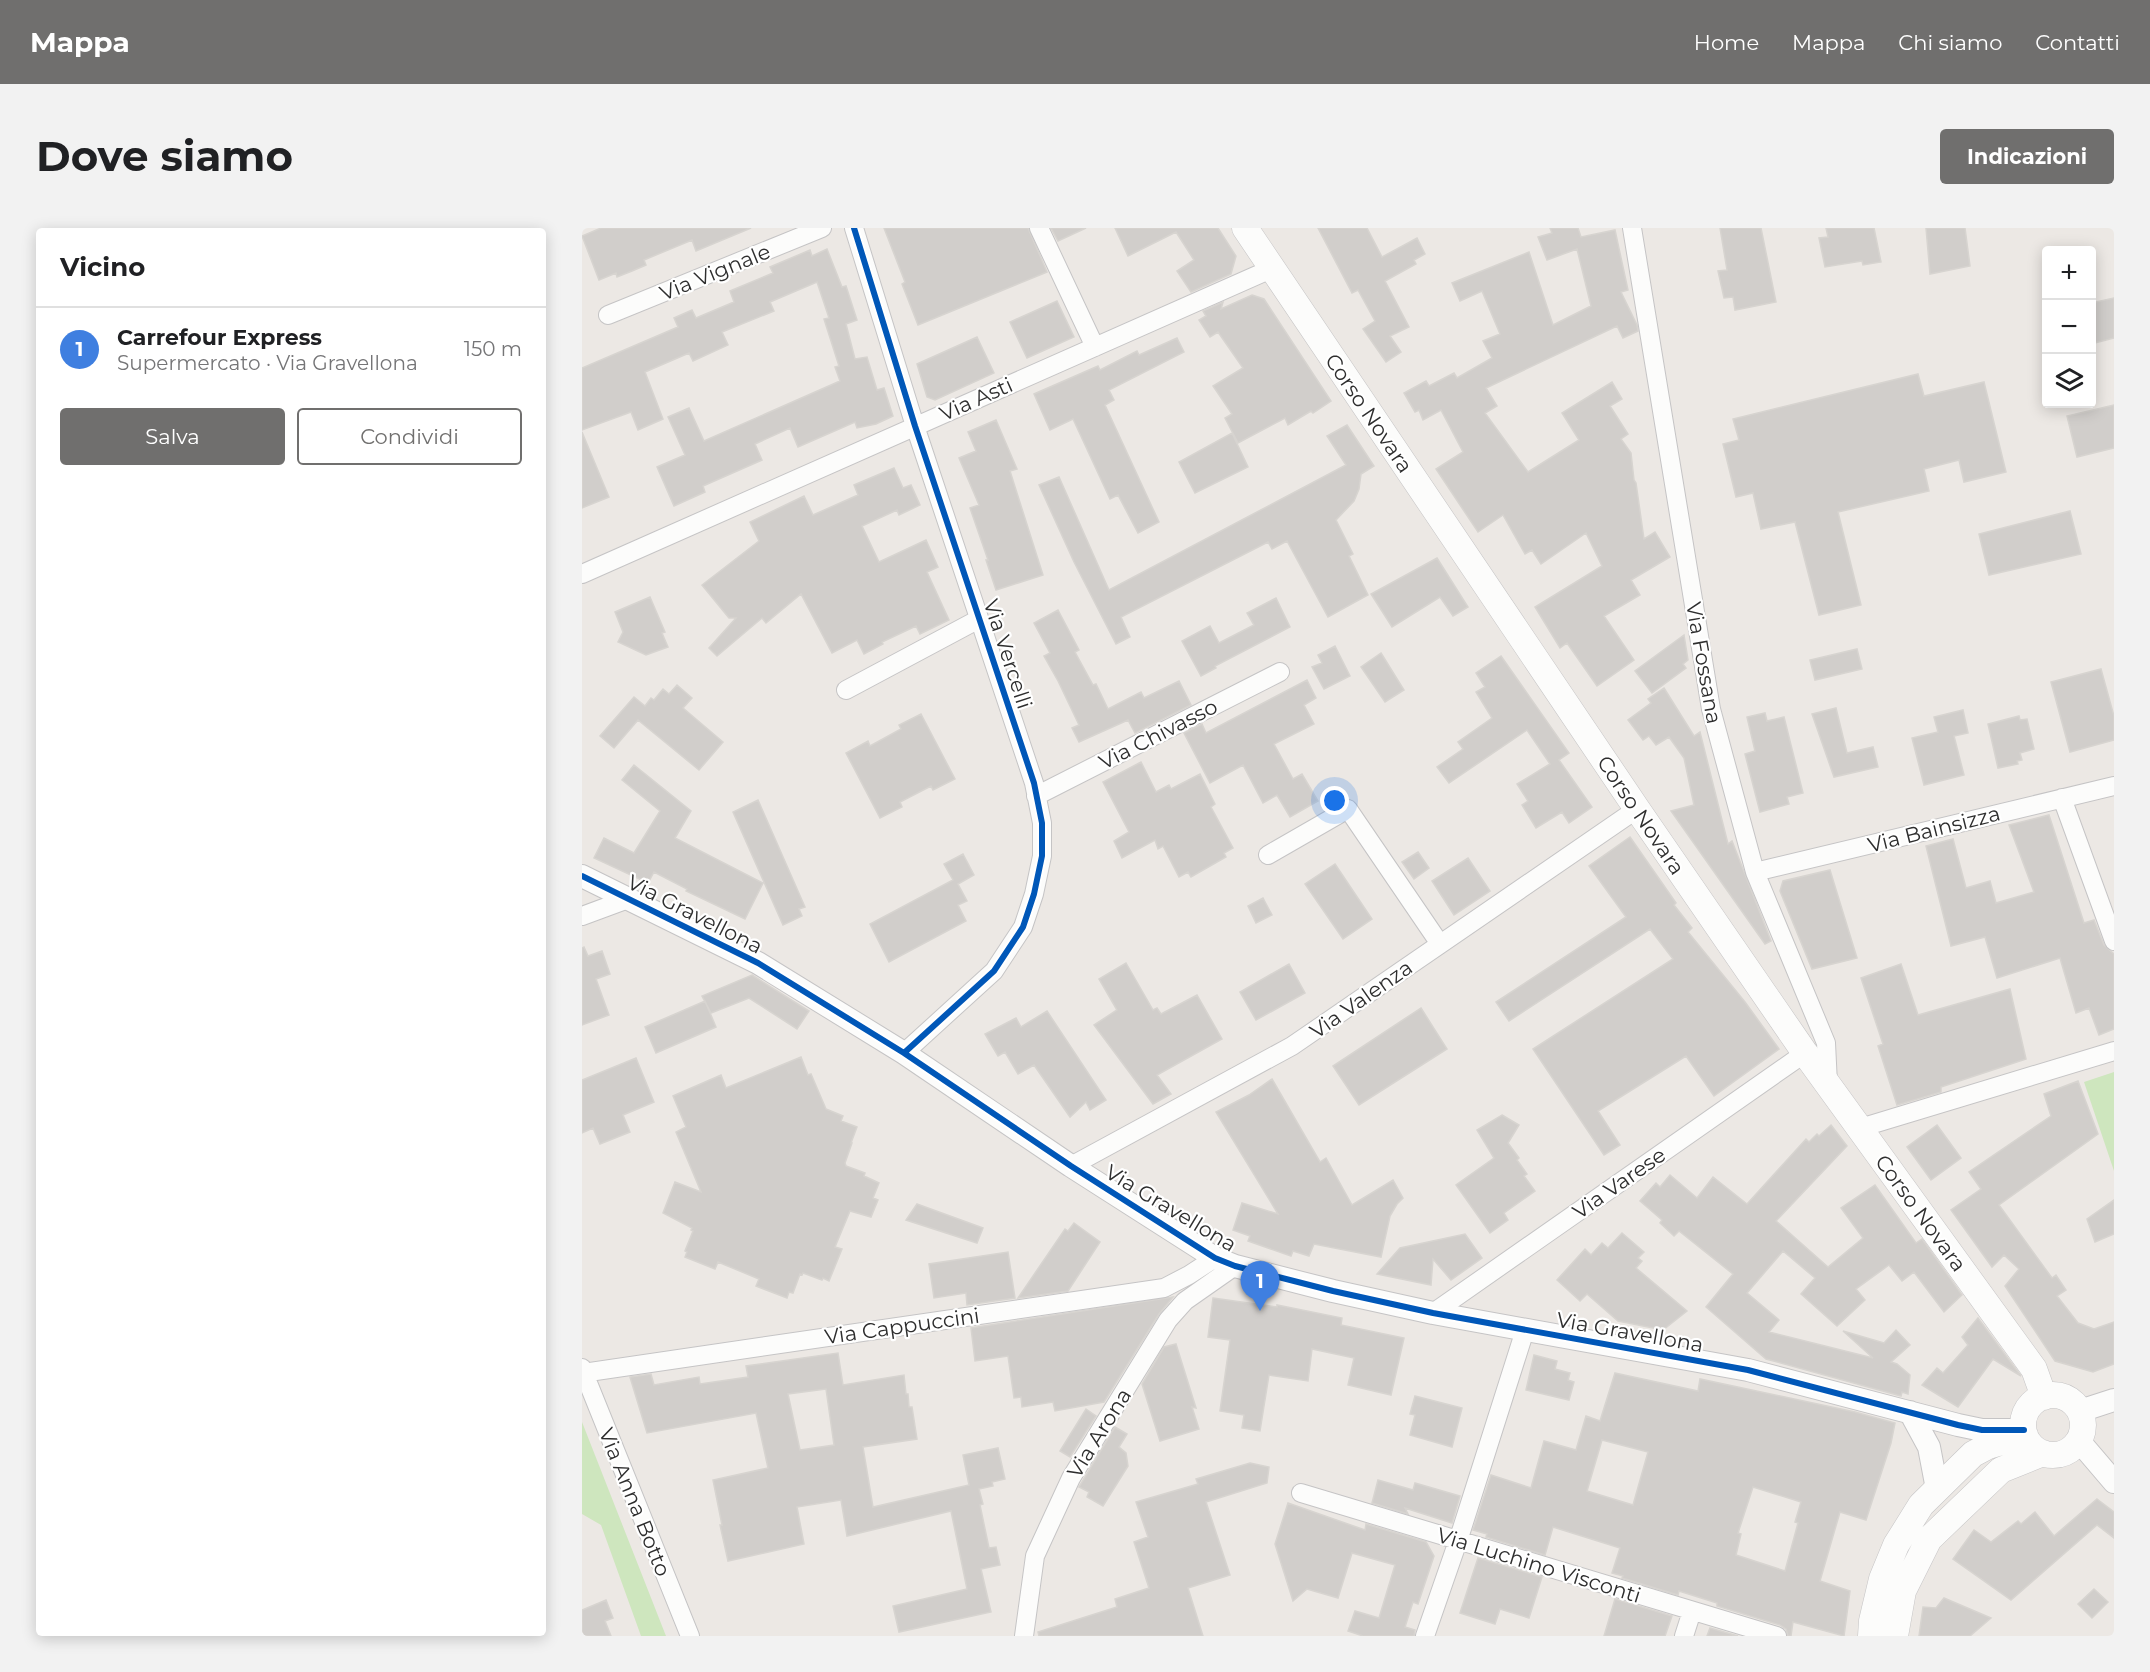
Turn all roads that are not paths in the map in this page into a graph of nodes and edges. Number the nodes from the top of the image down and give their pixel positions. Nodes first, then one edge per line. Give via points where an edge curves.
1 (822, 228) edge
2 (854, 228) edge
3 (1039, 228) edge
4 (1245, 228) edge
5 (1632, 228) edge
6 (1271, 268) junction
7 (608, 315) dead end
8 (1095, 346) junction
9 (915, 426) junction
10 (582, 574) edge
11 (979, 619) junction
12 (1280, 672) dead end
13 (846, 690) dead end
14 (2114, 786) edge
15 (1036, 796) junction
16 (2062, 798) junction
17 (1637, 809) junction
18 (1269, 855) dead end
19 (1755, 872) junction
20 (582, 876) edge
21 (628, 899) junction
22 (582, 916) edge
23 (2114, 941) edge
24 (1440, 944) junction
25 (2114, 1051) edge
26 (904, 1053) junction
27 (1805, 1053) junction
28 (1828, 1084) junction
29 (1860, 1128) junction
30 (1071, 1166) junction
31 (1225, 1262) junction
32 (1433, 1313) junction
33 (1525, 1330) junction
34 (583, 1371) edge
35 (2044, 1397) junction
36 (2114, 1400) edge
37 (2080, 1411) junction
38 (1910, 1412) junction
39 (2025, 1432) junction
40 (2079, 1441) junction
41 (2043, 1453) junction
42 (2114, 1482) edge
43 (1937, 1489) junction
44 (1301, 1493) dead end
45 (1458, 1541) junction
46 (1692, 1611) junction
47 (690, 1636) edge
48 (1024, 1636) edge
49 (1425, 1636) edge
50 (1684, 1636) edge
51 (1777, 1636) edge
52 (1871, 1636) edge
53 (1895, 1636) edge

1 - 7 street, Via Vignale
2 - 9 street, Via Vercelli
3 - 8 street
4 - 6 main road, Corso Novara
5 - 19 street, Via Fossana via 1711,709
6 - 8 street, Via Asti
6 - 17 main road, Corso Novara
8 - 9 street, Via Asti
9 - 10 street, Via Asti
9 - 11 street, Via Vercelli
11 - 13 street
11 - 15 street, Via Vercelli
12 - 15 street, Via Chivasso
14 - 16 street, Via Bainsizza
15 - 26 street, Via Vercelli via 1042,856 1023,927 994,970
16 - 19 street, Via Bainsizza
16 - 23 street
17 - 24 street, Via Valenza
17 - 27 main road, Corso Novara
18 - 24 street via 1348,809
19 - 28 street, Via Fossana via 1826,1043
20 - 21 street, Via Gravellona
21 - 22 street
21 - 26 street, Via Gravellona via 758,963
24 - 30 street, Via Valenza via 1292,1046
25 - 29 street
26 - 30 street, Via Gravellona
27 - 28 main road, Corso Novara
27 - 32 street, Via Varese
28 - 29 main road, Corso Novara
29 - 35 main road, Corso Novara via 2034,1369
30 - 31 street, Via Gravellona
31 - 32 street, Via Gravellona via 1333,1292
31 - 34 street, Via Cappuccini via 1164,1288
31 - 48 street, Via Arona via 1168,1320 1071,1478 1035,1556
32 - 33 street, Via Gravellona
33 - 38 street, Via Gravellona via 1748,1370
33 - 45 street
34 - 47 street, Via Anna Botto
35 - 37 main road via 2064,1398
35 - 39 main road via 2026,1414
36 - 37 street
37 - 40 main road via 2083,1426
38 - 39 street, Via Gravellona via 1982,1430
38 - 43 street via 1929,1447
39 - 41 main road via 2029,1443
39 - 43 main road via 1972,1454
40 - 41 main road via 2063,1454
40 - 42 street
41 - 53 main road via 2001,1470 1929,1539 1903,1591
43 - 52 main road via 1921,1505 1896,1545 1882,1578
44 - 45 street, Via Luchino Visconti
45 - 46 street, Via Luchino Visconti
45 - 49 street
46 - 50 street
46 - 51 street, Via Luchino Visconti

